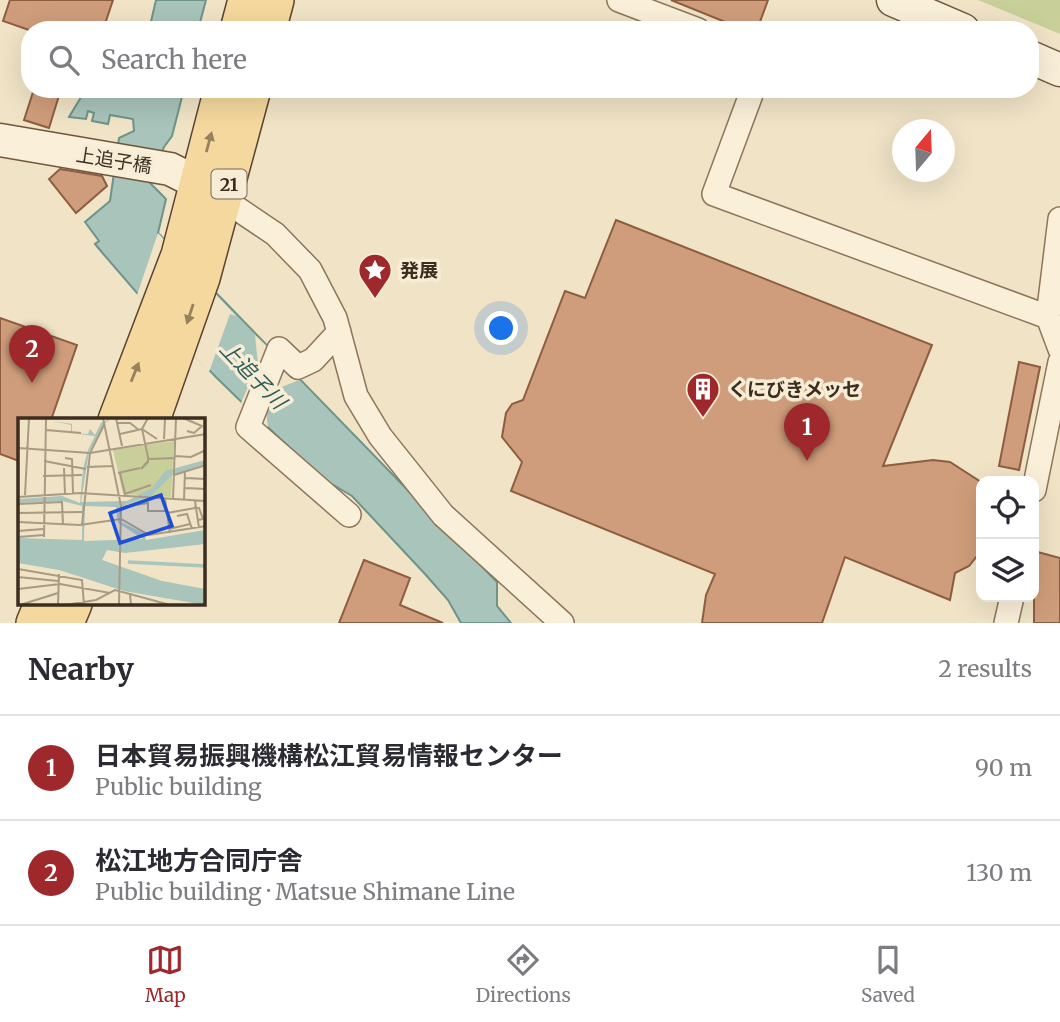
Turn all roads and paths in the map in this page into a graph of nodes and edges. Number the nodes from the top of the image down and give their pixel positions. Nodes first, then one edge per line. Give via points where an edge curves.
1 (246, 0) edge
2 (276, 0) edge
3 (619, 0) edge
4 (893, 0) edge
5 (240, 21) edge
6 (270, 21) edge
7 (674, 21) edge
8 (942, 21) edge
9 (1039, 61) edge
10 (1060, 70) edge
11 (220, 98) edge
12 (248, 98) edge
13 (750, 98) edge
14 (0, 140) edge
15 (198, 184) junction
16 (1060, 219) edge
17 (1057, 263) edge
18 (191, 267) junction
19 (1048, 317) junction
20 (339, 332) junction
21 (1060, 349) edge
22 (1060, 362) edge
23 (117, 418) edge
24 (153, 418) edge
25 (1037, 476) edge
26 (349, 515) dead end
27 (1011, 602) edge
28 (41, 606) edge
29 (73, 606) edge
30 (34, 623) edge
31 (66, 623) edge
32 (562, 623) edge
33 (1006, 623) edge

1 - 5 main road
2 - 6 main road
3 - 7 street
4 - 8 street
9 - 10 street
15 -> 11 main road, 21
12 - 15 main road, 21
13 - 19 street via 714,194
14 - 15 street, 上追子橋
15 - 18 main road, 21
15 - 20 street via 275,234 310,270
16 - 17 street
17 - 19 street
23 -> 18 main road, 21 via 155,325
18 -> 24 main road, 21 via 178,350
19 - 21 street
20 - 26 street via 313,360 298,367 279,349 248,427
20 - 32 street via 356,396 380,436 443,515
22 - 25 street
27 - 33 street
28 - 30 main road
29 - 31 main road

